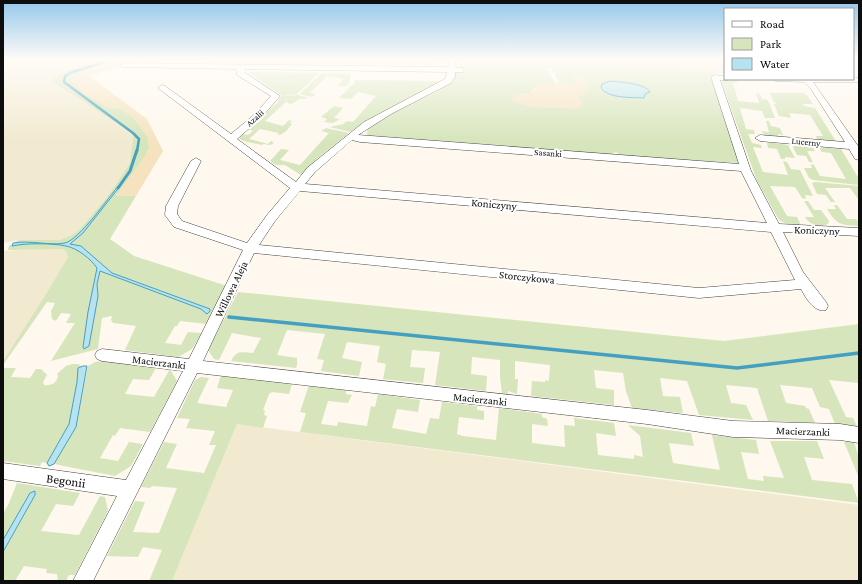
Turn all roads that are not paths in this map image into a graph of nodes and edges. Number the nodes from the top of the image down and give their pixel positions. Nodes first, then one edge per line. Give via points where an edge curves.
1 (262, 87) edge
2 (437, 87) edge
3 (718, 87) edge
4 (813, 87) edge
5 (162, 88) dead end
6 (351, 136) junction
7 (760, 138) dead end
8 (231, 139) junction
9 (852, 146) junction
10 (859, 157) edge
11 (196, 161) dead end
12 (745, 168) junction
13 (296, 187) junction
14 (776, 228) junction
15 (859, 232) edge
16 (250, 248) junction
17 (804, 284) junction
18 (821, 306) dead end
19 (102, 355) dead end
20 (193, 366) junction
21 (859, 435) edge
22 (3, 471) edge
23 (130, 489) junction
24 (83, 581) edge

1 - 8 street, Azalii via 276,96 276,99
2 - 6 street, Willowa Aleja via 367,124
3 - 12 street
4 - 9 street
5 - 8 street
6 - 12 street, Sasanki via 360,139 616,155
6 - 13 street, Willowa Aleja via 311,170
7 - 9 street, Lucerny
8 - 13 street
9 - 10 street
11 - 16 street, Storczykowa via 172,206 171,215 178,224
12 - 14 street
13 - 14 street, Koniczyny
13 - 16 street, Willowa Aleja
14 - 15 street, Koniczyny
14 - 17 street
16 - 17 street, Storczykowa via 699,293
16 - 20 street, Willowa Aleja
17 - 18 street
19 - 20 street, Macierzanki
20 - 21 street, Macierzanki via 733,429 840,432
20 - 23 street, Willowa Aleja
22 - 23 street, Begonii
23 - 24 street, Willowa Aleja

